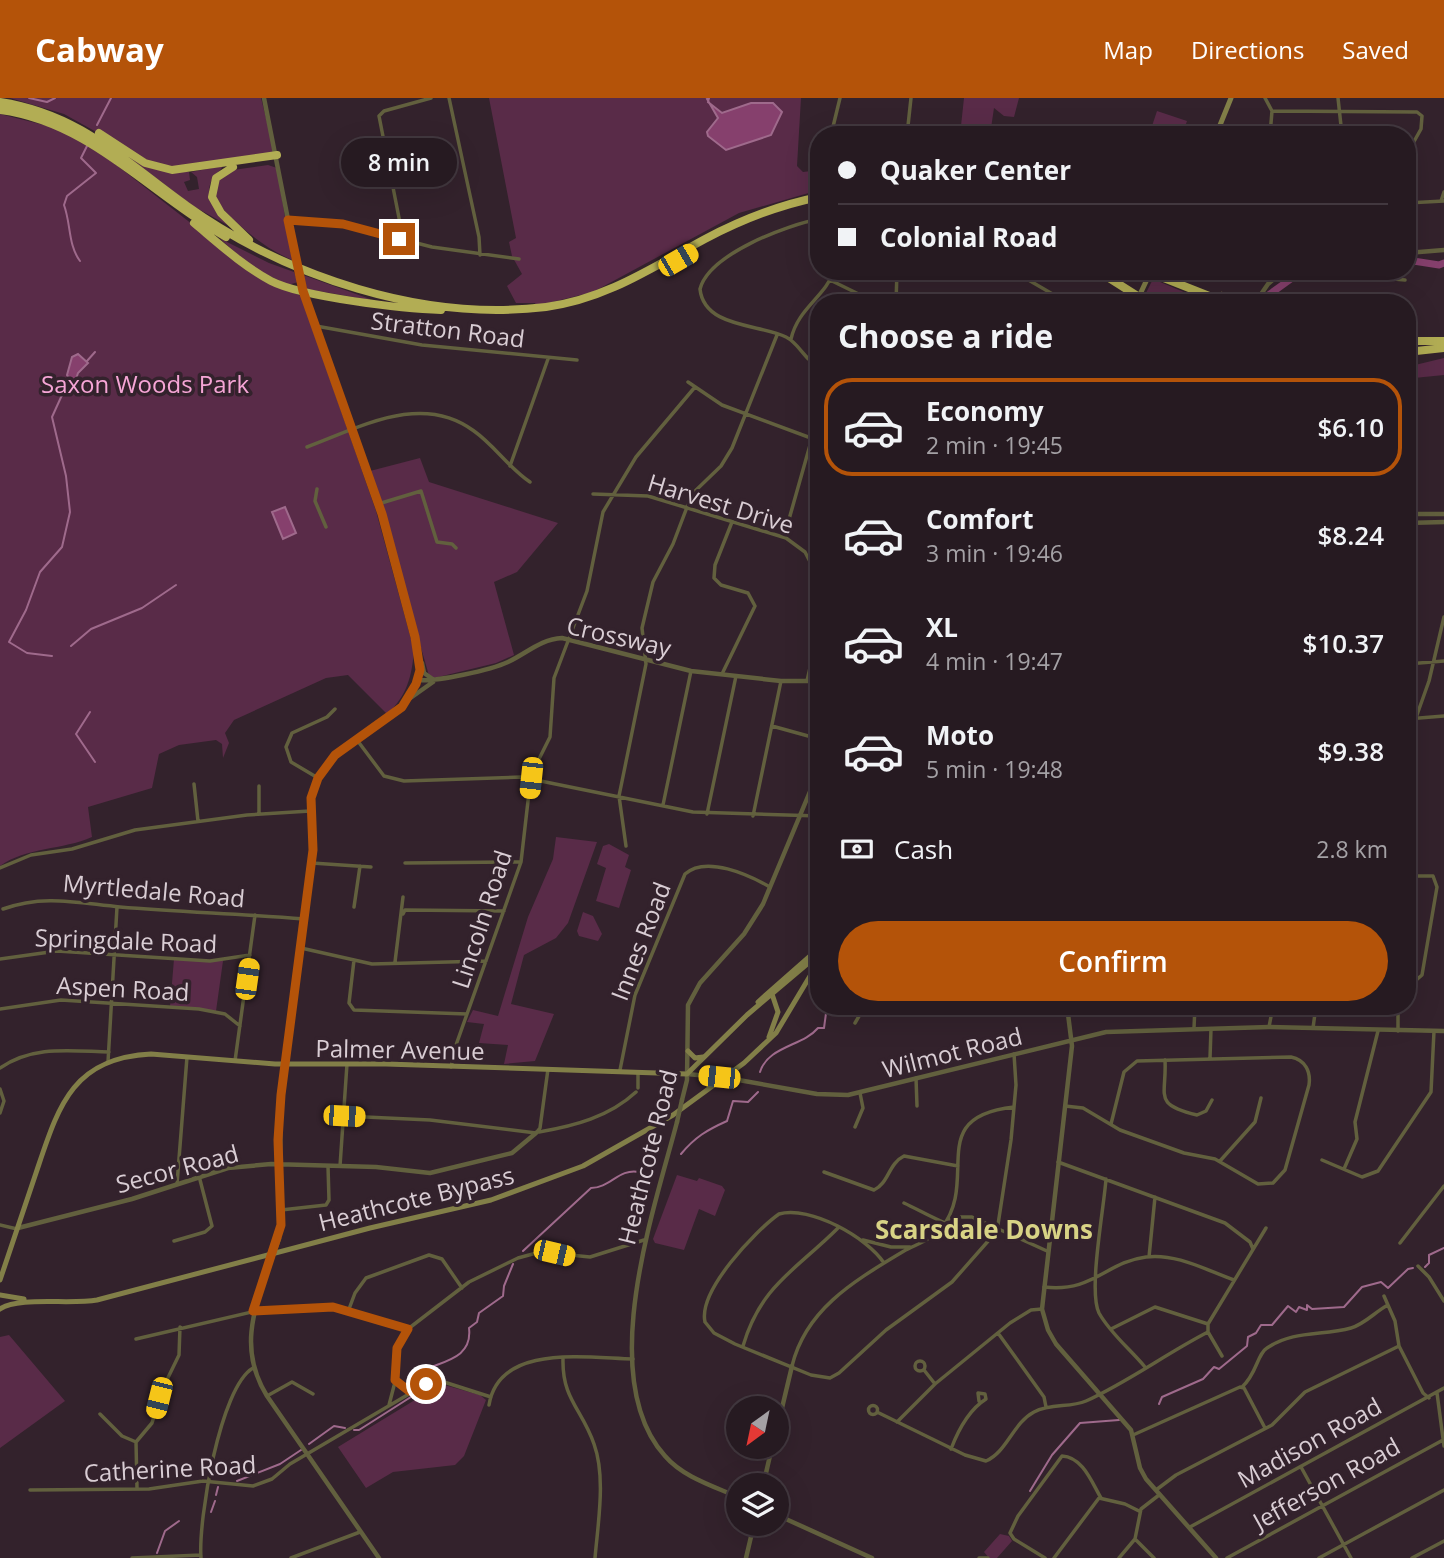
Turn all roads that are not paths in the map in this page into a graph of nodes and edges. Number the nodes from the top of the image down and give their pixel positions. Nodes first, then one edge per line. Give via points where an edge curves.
1 (264, 98) edge
2 (431, 98) edge
3 (449, 98) edge
4 (840, 98) edge
5 (911, 98) edge
6 (1231, 98) edge
7 (1265, 98) edge
8 (1338, 98) edge
9 (0, 102) edge
10 (0, 110) edge
11 (1341, 110) junction
12 (1272, 111) junction
13 (50, 114) junction
14 (833, 126) edge
15 (908, 126) edge
16 (1220, 126) edge
17 (1271, 126) edge
18 (1342, 126) edge
19 (1416, 136) edge
20 (277, 158) junction
21 (157, 192) junction
22 (1444, 192) edge
23 (810, 200) edge
24 (810, 200) edge
25 (1442, 201) edge
26 (1416, 202) edge
27 (288, 220) junction
28 (810, 222) edge
29 (399, 239) junction
30 (1444, 250) edge
31 (1416, 252) edge
32 (272, 255) junction
33 (480, 255) junction
34 (519, 259) dead end
35 (831, 280) joint
36 (1028, 280) edge
37 (1110, 280) edge
38 (1169, 280) edge
39 (1182, 280) edge
40 (1274, 280) edge
41 (301, 286) junction
42 (818, 294) edge
43 (859, 294) edge
44 (1053, 294) edge
45 (1130, 294) edge
46 (1204, 294) edge
47 (1217, 294) edge
48 (1262, 294) edge
49 (810, 303) edge
50 (441, 310) junction
51 (315, 326) junction
52 (777, 335) junction
53 (791, 341) junction
54 (1416, 341) edge
55 (1444, 341) edge
56 (1444, 348) edge
57 (1416, 350) edge
58 (548, 359) junction
59 (577, 360) dead end
60 (810, 362) edge
61 (688, 382) dead end
62 (695, 387) junction
63 (746, 414) junction
64 (352, 430) junction
65 (810, 437) edge
66 (810, 445) edge
67 (307, 447) dead end
68 (510, 466) junction
69 (530, 482) dead end
70 (317, 489) dead end
71 (615, 493) junction
72 (593, 494) dead end
73 (378, 505) junction
74 (685, 507) junction
75 (1416, 514) edge
76 (1444, 514) edge
77 (733, 521) junction
78 (1444, 522) edge
79 (1416, 523) edge
80 (326, 527) dead end
81 (784, 537) junction
82 (456, 548) dead end
83 (810, 560) edge
84 (1444, 617) edge
85 (568, 639) junction
86 (419, 654) junction
87 (646, 660) junction
88 (1444, 661) edge
89 (1433, 662) junction
90 (1416, 663) edge
91 (810, 669) edge
92 (691, 671) junction
93 (721, 676) junction
94 (736, 676) junction
95 (418, 680) junction
96 (435, 681) junction
97 (781, 681) junction
98 (810, 682) edge
99 (807, 683) junction
100 (408, 699) junction
101 (335, 709) dead end
102 (1444, 716) edge
103 (1416, 719) joint
104 (772, 726) junction
105 (810, 736) edge
106 (356, 740) junction
107 (318, 778) junction
108 (531, 778) junction
109 (194, 784) dead end
110 (259, 786) dead end
111 (810, 793) edge
112 (619, 796) junction
113 (663, 805) junction
114 (310, 811) junction
115 (259, 814) junction
116 (707, 814) junction
117 (753, 816) junction
118 (801, 816) junction
119 (810, 816) edge
120 (198, 821) junction
121 (626, 846) dead end
122 (521, 862) junction
123 (312, 863) junction
124 (405, 863) dead end
125 (360, 866) junction
126 (371, 867) dead end
127 (0, 868) edge
128 (1416, 876) edge
129 (771, 887) junction
130 (404, 897) dead end
131 (117, 907) junction
132 (354, 907) dead end
133 (3, 909) dead end
134 (504, 911) junction
135 (403, 914) junction
136 (255, 915) junction
137 (304, 919) junction
138 (300, 948) junction
139 (116, 955) junction
140 (250, 955) junction
141 (810, 956) edge
142 (0, 959) edge
143 (354, 960) junction
144 (486, 961) junction
145 (810, 961) edge
146 (396, 962) junction
147 (810, 977) edge
148 (1416, 980) edge
149 (772, 992) junction
150 (797, 1000) junction
151 (776, 1001) junction
152 (112, 1003) junction
153 (0, 1009) edge
154 (467, 1014) junction
155 (860, 1015) edge
156 (1068, 1015) edge
157 (1195, 1015) edge
158 (1271, 1015) edge
159 (1315, 1015) edge
160 (1397, 1015) edge
161 (855, 1023) dead end
162 (240, 1026) junction
163 (1269, 1027) junction
164 (1194, 1028) junction
165 (1211, 1028) junction
166 (1313, 1029) junction
167 (1378, 1031) junction
168 (1398, 1031) junction
169 (1434, 1031) junction
170 (1444, 1031) edge
171 (1072, 1040) junction
172 (765, 1043) junction
173 (688, 1051) junction
174 (109, 1052) junction
175 (1014, 1054) junction
176 (187, 1057) junction
177 (703, 1057) junction
178 (1210, 1058) junction
179 (1165, 1060) junction
180 (235, 1061) junction
181 (108, 1062) junction
182 (348, 1063) junction
183 (284, 1064) junction
184 (452, 1067) junction
185 (0, 1068) edge
186 (548, 1069) junction
187 (620, 1070) junction
188 (638, 1071) junction
189 (687, 1074) junction
190 (916, 1078) junction
191 (762, 1082) joint
192 (0, 1089) edge
193 (860, 1093) junction
194 (1261, 1098) dead end
195 (1212, 1100) dead end
196 (918, 1106) dead end
197 (1065, 1106) junction
198 (1014, 1107) junction
199 (0, 1113) edge
200 (344, 1116) junction
201 (1111, 1124) junction
202 (855, 1127) dead end
203 (536, 1133) junction
204 (1322, 1160) dead end
205 (1220, 1161) junction
206 (1058, 1162) junction
207 (279, 1165) junction
208 (328, 1166) junction
209 (340, 1166) junction
210 (958, 1166) junction
211 (1344, 1170) junction
212 (824, 1172) dead end
213 (199, 1176) junction
214 (1106, 1179) junction
215 (177, 1184) junction
216 (1444, 1186) edge
217 (1155, 1197) junction
218 (904, 1203) dead end
219 (282, 1210) junction
220 (945, 1222) junction
221 (0, 1225) edge
222 (838, 1228) junction
223 (1266, 1228) dead end
224 (17, 1229) junction
225 (997, 1231) junction
226 (857, 1238) junction
227 (644, 1240) junction
228 (174, 1241) dead end
229 (1400, 1243) dead end
230 (913, 1246) junction
231 (1253, 1249) junction
232 (1047, 1251) junction
233 (1149, 1257) junction
234 (884, 1263) junction
235 (1418, 1266) dead end
236 (1234, 1279) junction
237 (0, 1280) edge
238 (1095, 1280) junction
239 (1043, 1287) junction
240 (462, 1288) junction
241 (0, 1295) edge
242 (1384, 1296) dead end
243 (1444, 1301) edge
244 (40, 1303) junction
245 (1388, 1305) junction
246 (0, 1309) edge
247 (1042, 1309) junction
248 (349, 1310) junction
249 (253, 1311) junction
250 (1208, 1324) junction
251 (180, 1327) junction
252 (408, 1329) junction
253 (1111, 1329) junction
254 (1208, 1332) junction
255 (998, 1333) junction
256 (136, 1339) dead end
257 (1399, 1346) junction
258 (743, 1347) junction
259 (1222, 1356) dead end
260 (563, 1359) junction
261 (633, 1359) junction
262 (792, 1366) junction
263 (1144, 1367) junction
264 (253, 1368) junction
265 (924, 1370) dead end
266 (395, 1380) junction
267 (935, 1384) junction
268 (1242, 1387) junction
269 (1444, 1388) edge
270 (417, 1389) junction
271 (1100, 1393) junction
272 (1437, 1393) junction
273 (313, 1394) dead end
274 (267, 1396) junction
275 (785, 1396) edge
276 (491, 1397) junction
277 (1429, 1398) junction
278 (979, 1401) dead end
279 (489, 1405) dead end
280 (387, 1407) junction
281 (1046, 1407) junction
282 (877, 1412) dead end
283 (100, 1414) dead end
284 (897, 1423) junction
285 (1265, 1429) junction
286 (1133, 1435) junction
287 (1443, 1440) edge
288 (136, 1442) junction
289 (1444, 1446) edge
290 (951, 1448) junction
291 (309, 1453) junction
292 (1301, 1467) junction
293 (210, 1481) junction
294 (137, 1489) junction
295 (30, 1490) dead end
296 (1444, 1490) edge
297 (726, 1491) edge
298 (1157, 1493) junction
299 (1101, 1498) junction
300 (1322, 1505) junction
301 (1139, 1511) junction
302 (789, 1520) edge
303 (1190, 1527) junction
304 (362, 1532) junction
305 (751, 1536) edge
306 (1135, 1539) junction
307 (1444, 1541) edge
308 (1344, 1545) junction
309 (201, 1557) edge
310 (132, 1558) edge
311 (291, 1558) edge
312 (379, 1558) edge
313 (596, 1558) edge
314 (746, 1558) edge
315 (872, 1558) edge
316 (979, 1558) edge
317 (988, 1558) edge
318 (1045, 1558) edge
319 (1054, 1558) edge
320 (1119, 1558) edge
321 (1154, 1558) edge
322 (1216, 1558) edge
323 (1227, 1558) edge
324 (1319, 1558) edge
325 (1351, 1558) edge
326 (1412, 1558) edge

1 - 20 street
2 - 29 street via 381,113 379,120 401,228
3 - 33 street
4 - 14 street
5 - 15 street
6 - 16 main road
7 - 12 street
8 - 11 street
9 - 13 highway
10 - 21 highway via 71,131
11 - 12 street
11 - 18 street
11 - 19 street via 1420,114 1423,122
12 - 17 street
13 - 20 highway via 84,125 141,161 163,169 187,171
13 - 32 highway via 92,134 198,214
20 - 27 street
20 - 32 highway via 225,170 212,191 221,213
21 - 41 highway via 260,274 284,287
21 - 50 highway via 213,230 274,261 362,293
22 - 25 street
23 - 32 highway via 722,231 608,291 570,303 530,308 471,308 409,300 332,279
24 - 50 highway via 746,224 633,285 583,304 516,314
25 - 26 street
27 - 29 street via 343,224
27 - 41 street, bridge
28 - 52 street via 732,253 718,262 701,284 703,299 716,313
29 - 33 street
30 - 31 street
33 - 34 street
35 - 42 street
35 - 43 street
36 - 44 street
37 - 45 highway
38 - 46 highway
39 - 47 highway
40 - 48 street
41 - 50 highway
41 - 51 street
49 - 53 street
51 - 58 street, Stratton Road via 401,342
51 - 64 street
52 - 53 street
52 - 63 street
53 - 60 street
54 - 55 highway
56 - 57 highway
58 - 59 street, Stratton Road
58 - 68 street
61 - 62 street
62 - 63 street via 716,403
62 - 71 street, Lincoln Road via 648,441
63 - 65 street
63 - 74 street via 727,458 696,487
64 - 67 street
64 - 68 street via 410,412 433,413 475,432
64 - 73 street
66 - 81 street
68 - 69 street
70 - 80 street via 315,501
71 - 72 street, Harvest Drive
71 - 74 street, Harvest Drive via 648,496
71 - 85 street, Lincoln Road via 603,512 589,580
73 - 82 street via 421,491 437,542
73 - 86 street
74 - 77 street, Harvest Drive
74 - 87 street via 647,606 642,628
75 - 76 street
77 - 81 street, Harvest Drive
77 - 93 street via 714,578 721,585 748,593 755,606
78 - 79 street
81 - 83 street, Harvest Drive via 795,541
84 - 89 street
85 - 87 street, Crossway
85 - 96 street, Crossway via 552,638 503,664
85 - 108 street, Lincoln Road via 554,678 550,737
86 - 95 street
86 - 96 street via 424,673
87 - 92 street, Crossway
87 - 112 street
88 - 89 street
89 - 90 street
89 - 103 street
91 - 99 street
92 - 93 street, Crossway
92 - 113 street
93 - 94 street, Crossway
94 - 97 street, Crossway
94 - 116 street
95 - 96 street, Crossway
95 - 100 street
96 - 100 street
97 - 99 street, Crossway
97 - 104 street
98 - 99 street, Crossway
100 - 106 street via 390,718
101 - 107 street via 292,733 286,747 291,762
102 - 103 street
104 - 105 street
104 - 117 street
106 - 107 street via 335,755
106 - 108 street via 387,777 421,782
107 - 114 street
108 - 112 street
108 - 122 street, Lincoln Road
109 - 120 street
110 - 115 street
111 - 118 street, Heathcote Road
112 - 113 street
112 - 121 street
113 - 116 street
114 - 115 street
114 - 123 street
115 - 120 street
116 - 117 street
117 - 118 street
118 - 119 street
118 - 129 street, Heathcote Road
120 - 127 street via 135,830 72,849 31,855
122 - 124 street
122 - 134 street, Lincoln Road
123 - 125 street
123 - 137 street
125 - 126 street
125 - 132 street
128 - 148 street via 1433,876 1437,887 1422,975
129 - 173 street, Heathcote Road via 744,934 695,990 687,1012
129 - 187 street, Innes Road via 727,869 695,868 685,874 635,995
130 - 135 street
131 - 133 street, Myrtledale Road via 53,898 22,901
131 - 136 street, Myrtledale Road
131 - 139 street
134 - 135 street
134 - 144 street, Lincoln Road
135 - 146 street
136 - 137 street, Myrtledale Road
136 - 140 street
137 - 138 street
138 - 143 street
138 - 183 street
139 - 140 street, Springdale Road via 210,961
139 - 142 street, Springdale Road via 57,951
139 - 152 street
140 - 162 street
141 - 149 main road
143 - 146 street
143 - 154 street via 349,1003 354,1010
144 - 146 street
144 - 154 street, Lincoln Road
145 - 149 main road
147 - 150 main road, Heathcote Bypass
149 - 151 main road
149 - 177 main road
150 - 151 main road via 786,1008
150 - 172 main road, Heathcote Bypass
151 - 172 main road via 775,1026
152 - 153 street, Aspen Road via 61,1000
152 - 162 street, Aspen Road via 220,1012
152 - 174 street
154 - 184 street, Lincoln Road
155 - 161 street
156 - 171 street
157 - 164 street
158 - 163 street
159 - 166 street
160 - 168 street
162 - 180 street
163 - 165 street, Wilmot Road
163 - 166 street, Wilmot Road
164 - 165 street, Wilmot Road
164 - 171 street, Wilmot Road via 1123,1031
165 - 178 street
166 - 167 street, Wilmot Road
167 - 168 street, Wilmot Road
167 - 211 street via 1355,1122 1357,1139
168 - 169 street, Wilmot Road
169 - 170 street, Wilmot Road
169 - 211 street via 1433,1087 1428,1097 1375,1173 1362,1177
171 - 175 street, Wilmot Road
171 - 197 street
172 - 244 main road, Heathcote Bypass via 720,1083 657,1125 538,1185 97,1300
173 - 177 main road via 695,1058
173 - 189 street, Heathcote Road
174 - 181 street
174 - 185 street via 39,1051
175 - 190 street, Wilmot Road
175 - 198 street
176 - 180 main road, Palmer Avenue
176 - 181 main road, Palmer Avenue via 134,1055
176 - 215 street
177 - 189 main road
178 - 179 street
178 - 205 street via 1291,1057 1305,1064 1310,1076 1281,1177 1258,1184
179 - 195 street via 1165,1102 1197,1115 1206,1111
179 - 201 street via 1137,1061 1126,1069
180 - 183 main road, Palmer Avenue
181 - 224 main road, Palmer Avenue via 80,1080 57,1112
182 - 183 main road, Palmer Avenue
182 - 184 main road, Palmer Avenue
182 - 200 street
183 - 207 street
184 - 186 main road, Palmer Avenue
186 - 187 main road, Palmer Avenue
186 - 203 street
187 - 188 main road, Palmer Avenue
188 - 189 main road, Palmer Avenue
188 - 203 street, Secor Road via 637,1090 618,1105 584,1122
189 - 191 street, Palmer Avenue, bridge
189 - 227 street, Heathcote Road, bridge
190 - 193 street, Wilmot Road
190 - 196 street
191 - 193 street, Wilmot Road via 822,1095
192 - 199 street via 4,1101
193 - 202 street via 863,1108
194 - 205 street via 1255,1122
197 - 201 street via 1083,1108
197 - 206 street
198 - 210 street via 971,1119 961,1136
198 - 225 street
200 - 203 street via 430,1120
200 - 209 street
201 - 205 street via 1184,1153
203 - 209 street, Secor Road via 512,1153 442,1172
204 - 211 street
206 - 214 street
206 - 232 street
207 - 208 street, Secor Road
207 - 213 street, Secor Road via 231,1167
207 - 219 street
208 - 209 street, Secor Road
208 - 219 street via 326,1205
210 - 212 street via 904,1156 895,1161 882,1186 874,1191
210 - 220 street via 953,1204
213 - 215 street, Secor Road
213 - 228 street via 212,1226
214 - 217 street
214 - 238 street
215 - 224 street, Secor Road
216 - 229 street
217 - 231 street via 1225,1223
217 - 233 street
218 - 220 street
219 - 249 street, bridge via 279,1239
220 - 225 street via 950,1228
220 - 225 street via 972,1217
220 - 230 street via 940,1231
221 - 224 street
222 - 226 street
222 - 258 street via 769,1291 753,1317
222 - 258 street via 797,1212 777,1215 734,1258 704,1314 707,1326
223 - 231 street
224 - 237 main road
225 - 232 street
225 - 262 street via 952,1282 886,1330 836,1375 818,1378
226 - 230 street via 891,1247
226 - 234 street
227 - 240 street via 590,1257 529,1254
227 - 261 street, Heathcote Road via 635,1299
230 - 234 street
231 - 236 street
232 - 239 street
233 - 236 street via 1178,1259
233 - 238 street
234 - 262 street via 847,1287 816,1317 802,1335
235 - 243 street
236 - 250 street
238 - 239 street via 1066,1288
238 - 253 street via 1096,1305
239 - 247 street
240 - 248 street via 442,1259 429,1255 363,1281
240 - 252 street
241 - 244 main road
242 - 245 street
244 - 246 main road via 13,1302
245 - 257 street
245 - 268 street via 1354,1327 1309,1332 1267,1348 1253,1377
247 - 255 street via 1021,1314
247 - 271 street via 1056,1344
248 - 249 street
248 - 252 street
249 - 251 street
249 - 264 street via 249,1336
250 - 253 street via 1155,1307
250 - 254 street
251 - 256 street
251 - 288 street via 179,1355 152,1423
252 - 266 street via 397,1348
253 - 263 street
254 - 259 street
254 - 263 street
255 - 267 street
255 - 281 street via 1044,1397
257 - 277 street
257 - 285 street via 1305,1392
258 - 262 street
260 - 261 street
260 - 276 street via 529,1360 518,1365 502,1377
260 - 313 street via 567,1396 596,1447
261 - 297 street, Heathcote Road via 642,1415 657,1447 681,1470
262 - 275 street
263 - 271 street
264 - 274 street
264 - 293 street via 224,1416
265 - 267 street
266 - 270 street via 406,1390
266 - 280 street
267 - 284 street
268 - 285 street
268 - 286 street
269 - 272 street, Madison Road
270 - 276 street, Catherine Road via 444,1382
270 - 280 street, Catherine Road
271 - 281 street via 1080,1403
271 - 286 street
272 - 277 street, Madison Road
272 - 287 street
273 - 274 street via 292,1382
274 - 291 street
276 - 279 street
277 - 292 street, Madison Road
278 - 290 street
280 - 291 street, Catherine Road
281 - 290 street via 1022,1420 989,1459 977,1460
282 - 284 street
283 - 288 street via 122,1436
284 - 290 street
285 - 298 street via 1172,1477
286 - 298 street via 1140,1468
287 - 289 street
287 - 300 street, Jefferson Road
288 - 294 street
291 - 293 street, Catherine Road via 261,1484
291 - 304 street
292 - 300 street
292 - 303 street, Madison Road
293 - 294 street, Catherine Road
293 - 309 street
294 - 295 street, Catherine Road
296 - 308 street
298 - 301 street
298 - 303 street
299 - 301 street
299 - 318 street via 1084,1468 1062,1456 1010,1533
299 - 319 street
300 - 308 street
300 - 323 street, Jefferson Road
301 - 306 street
302 - 315 street
303 - 322 street
304 - 311 street
304 - 312 street
305 - 314 street
306 - 320 street
306 - 321 street
307 - 326 street
308 - 324 street
308 - 325 street
309 - 310 street
316 - 317 street

